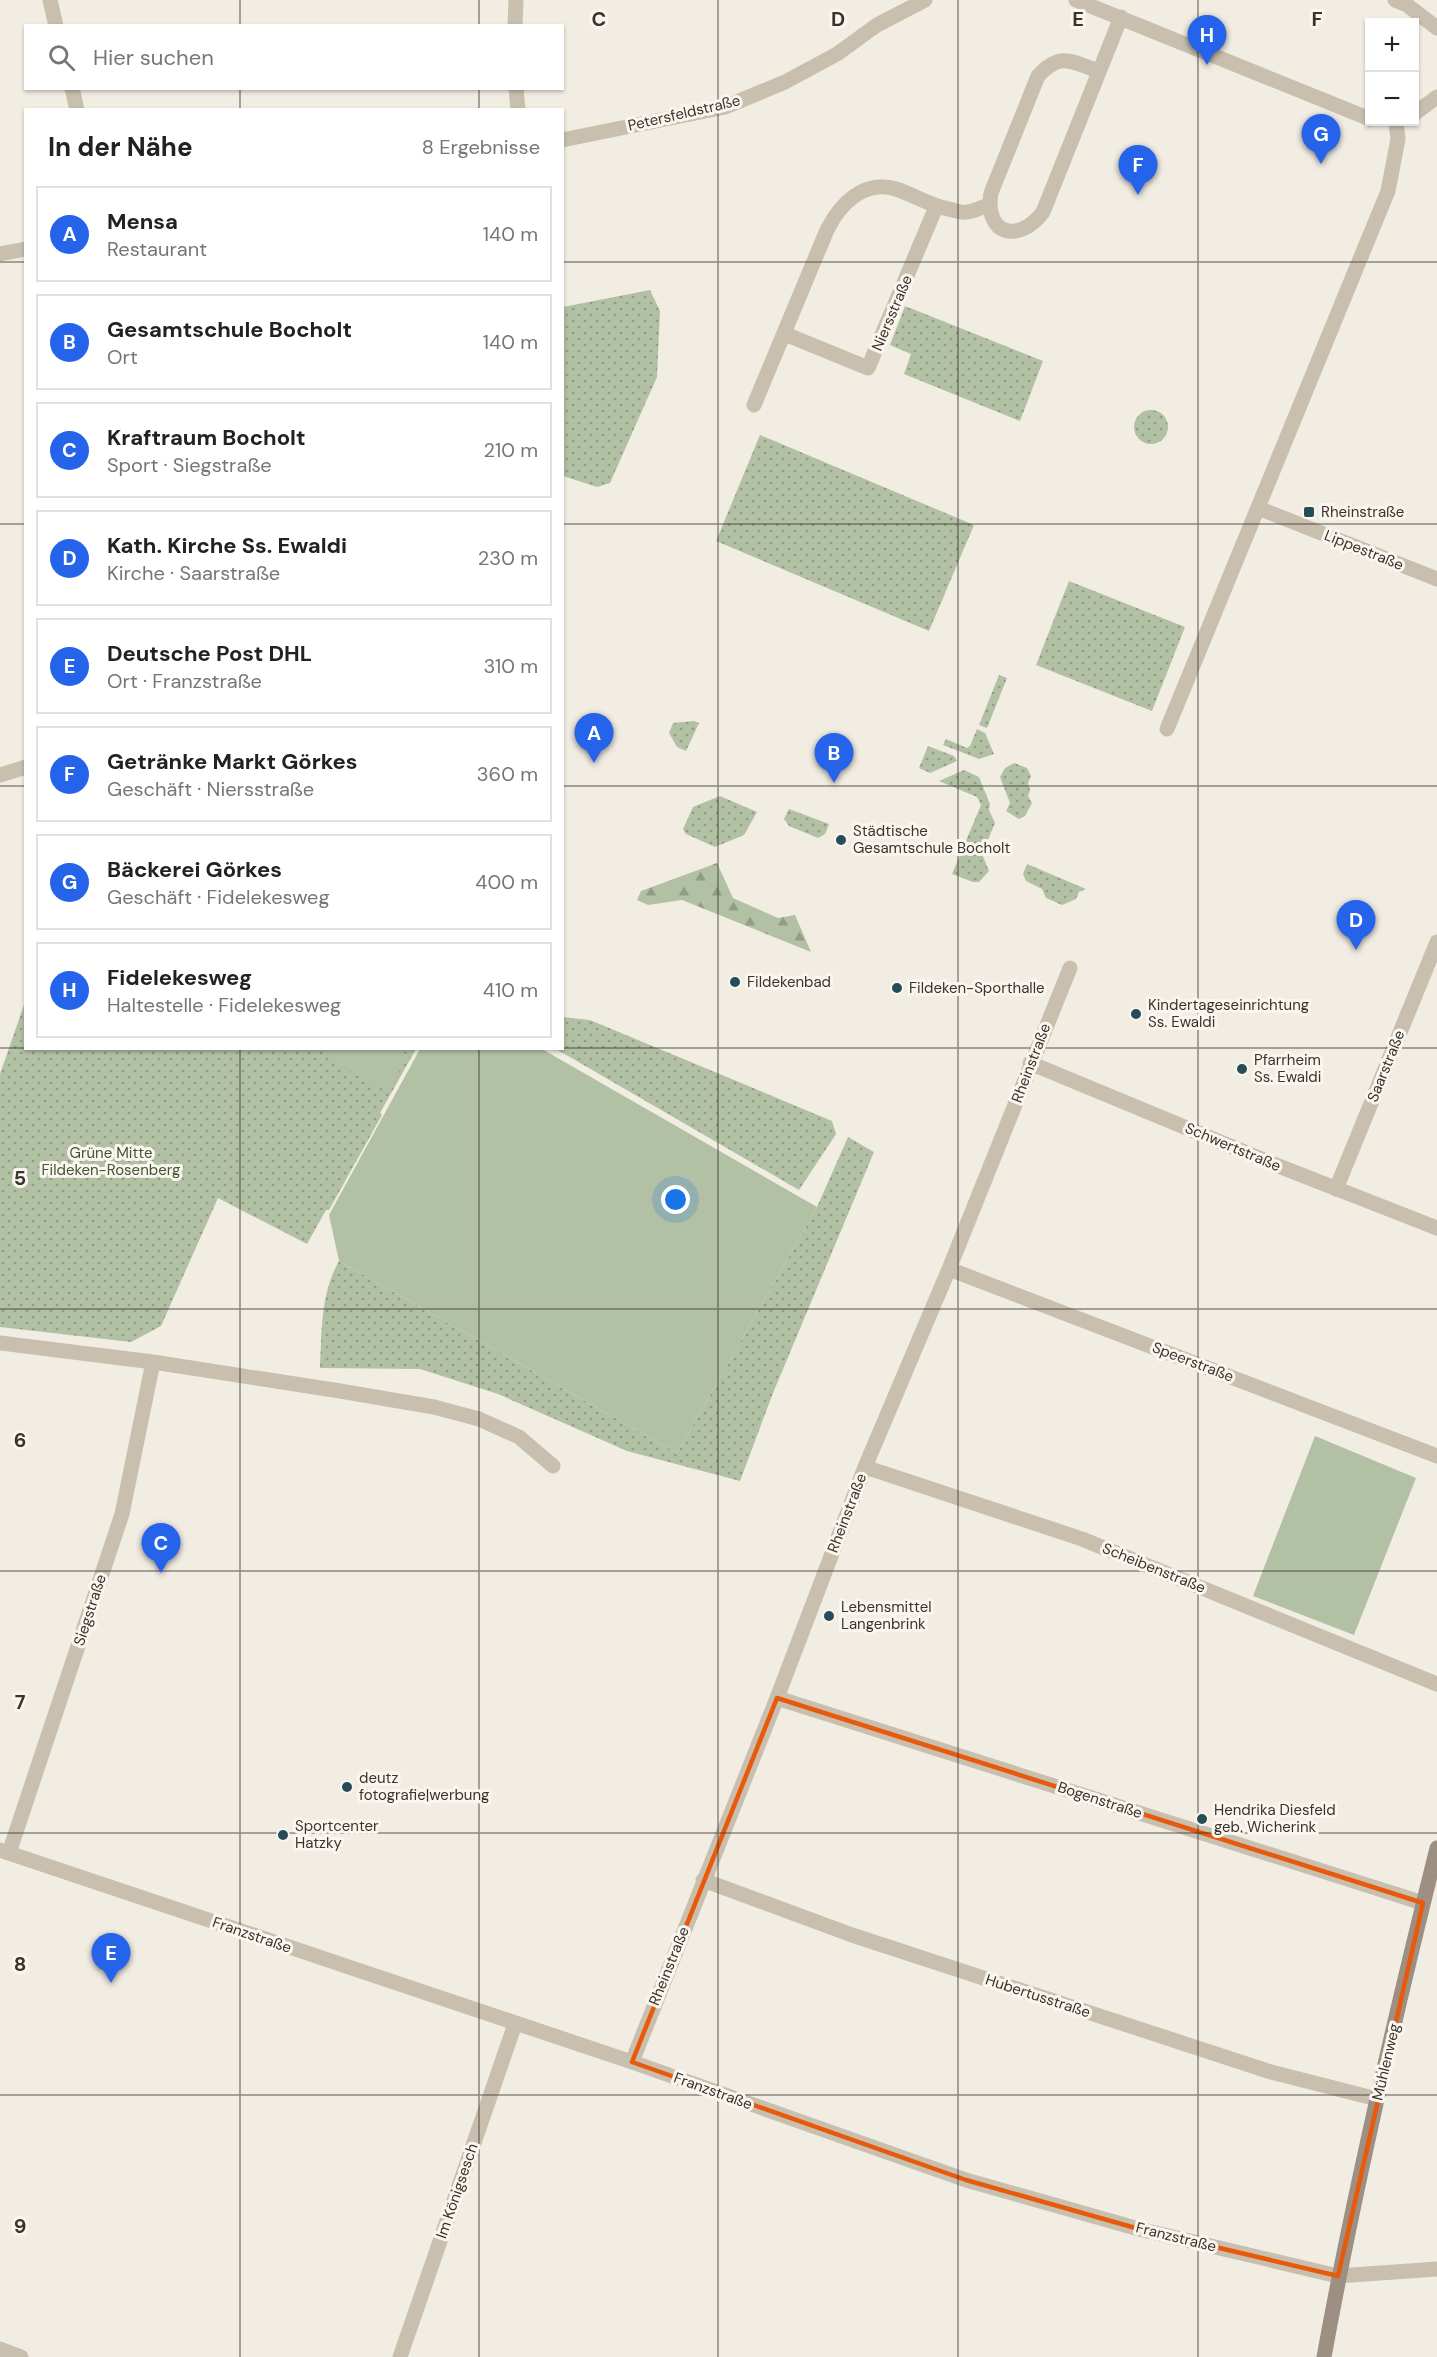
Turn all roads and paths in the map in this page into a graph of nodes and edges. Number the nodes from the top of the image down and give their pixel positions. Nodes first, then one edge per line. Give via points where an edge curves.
1 (50, 0) edge
2 (516, 0) edge
3 (925, 0) edge
4 (1076, 0) edge
5 (1395, 0) edge
6 (1121, 17) junction
7 (56, 24) edge
8 (515, 24) edge
9 (1437, 28) edge
10 (1098, 71) junction
11 (72, 90) edge
12 (516, 90) edge
13 (1437, 97) edge
14 (77, 108) edge
15 (519, 108) edge
16 (1419, 110) edge
17 (1365, 117) edge
18 (1397, 126) edge
19 (564, 140) edge
20 (988, 205) junction
21 (936, 207) junction
22 (24, 249) edge
23 (0, 254) edge
24 (784, 333) junction
25 (754, 405) dead end
26 (1258, 508) junction
27 (1437, 579) edge
28 (1167, 729) dead end
29 (24, 768) edge
30 (0, 775) edge
31 (1437, 942) edge
32 (1070, 968) dead end
33 (1030, 1063) junction
34 (1336, 1190) junction
35 (1437, 1228) edge
36 (949, 1269) junction
37 (0, 1343) edge
38 (153, 1362) junction
39 (1437, 1456) edge
40 (553, 1466) dead end
41 (865, 1467) junction
42 (1437, 1684) edge
43 (777, 1698) junction
44 (1437, 1848) edge
45 (4, 1852) edge
46 (703, 1880) junction
47 (1423, 1902) junction
48 (515, 2024) junction
49 (632, 2062) junction
50 (1377, 2099) junction
51 (1437, 2269) edge
52 (1338, 2276) junction
53 (0, 2349) edge
54 (21, 2357) edge
55 (400, 2357) edge
56 (1323, 2357) edge

1 - 7 street
2 - 8 street
3 - 19 street, Petersfeldstraße via 785,82 725,107
4 - 6 street
5 - 9 street
6 - 10 street
6 - 17 street
10 - 20 street via 1072,60 1059,61 1048,65 1038,76
10 - 20 street via 1043,212 1036,221 1016,232 1004,230 995,224
11 - 14 street
12 - 15 street
13 - 16 street
18 - 26 street via 1388,191
20 - 21 street via 966,213
21 - 24 street via 895,189 872,188 853,196 827,230
21 - 24 street, Niersstraße via 868,368
22 - 23 street
24 - 25 street
26 - 27 street, Lippestraße
26 - 28 street
29 - 30 street
31 - 34 street, Saarstraße
32 - 33 street, Rheinstraße
33 - 34 street, Schwertstraße
33 - 36 street, Rheinstraße
34 - 35 street, Schwertstraße
36 - 39 street, Speerstraße
36 - 41 street, Rheinstraße
37 - 38 street
38 - 40 street via 434,1407 479,1419 519,1437
38 - 45 street, Siegstraße via 122,1514
41 - 42 street, Scheibenstraße via 1082,1539
41 - 43 street, Rheinstraße
43 - 46 street, Rheinstraße
43 - 47 street, Bogenstraße
44 - 47 main road, Mühlenweg
45 - 48 street, Franzstraße
46 - 49 street, Rheinstraße
46 - 50 street, Hubertusstraße via 852,1935 1250,2065
47 - 50 main road, Mühlenweg
48 - 49 street, Franzstraße
48 - 55 street, Im Königsesch
49 - 52 street, Franzstraße via 966,2180 1140,2229
50 - 52 main road, Mühlenweg
51 - 52 street, Franzstraße
52 - 56 main road, Mühlenweg
53 - 54 street

